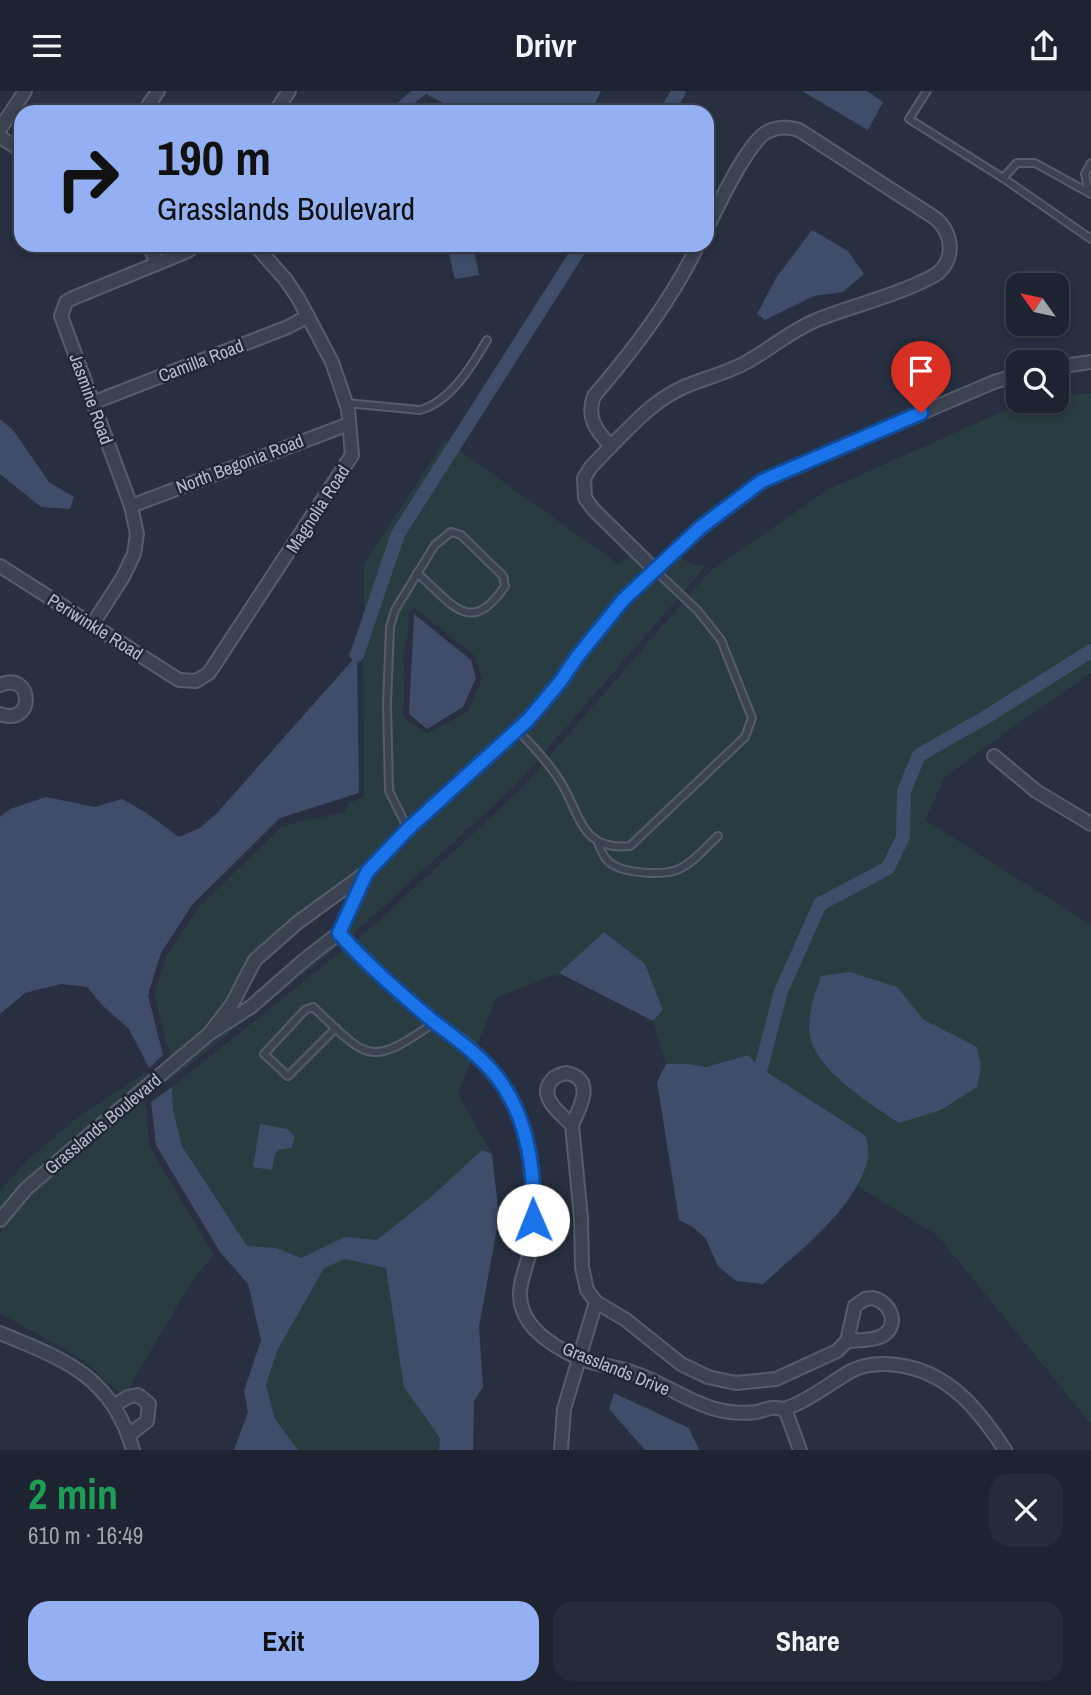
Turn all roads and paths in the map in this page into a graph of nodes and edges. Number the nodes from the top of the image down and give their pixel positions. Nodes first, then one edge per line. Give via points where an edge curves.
1 (927, 91) edge
2 (14, 108) edge
3 (0, 129) edge
4 (1091, 163) edge
5 (1003, 178) junction
6 (1090, 194) edge
7 (714, 214) edge
8 (1091, 239) edge
9 (152, 252) edge
10 (186, 252) edge
11 (261, 252) edge
12 (694, 252) edge
13 (157, 264) junction
14 (308, 316) junction
15 (487, 340) dead end
16 (1091, 362) edge
17 (1069, 365) edge
18 (1006, 378) edge
19 (92, 403) junction
20 (346, 403) junction
21 (349, 424) junction
22 (611, 446) junction
23 (131, 506) junction
24 (0, 566) edge
25 (654, 569) junction
26 (417, 573) junction
27 (92, 625) junction
28 (192, 681) joint
29 (0, 685) edge
30 (0, 714) edge
31 (517, 730) junction
32 (994, 756) dead end
33 (1091, 824) edge
34 (408, 829) junction
35 (718, 836) dead end
36 (598, 843) junction
37 (367, 872) junction
38 (339, 933) junction
39 (435, 1022) junction
40 (336, 1028) junction
41 (210, 1033) junction
42 (572, 1125) dead end
43 (0, 1220) edge
44 (596, 1302) junction
45 (0, 1333) edge
46 (847, 1341) dead end
47 (578, 1357) junction
48 (115, 1405) junction
49 (785, 1409) junction
50 (128, 1435) junction
51 (133, 1450) edge
52 (561, 1450) edge
53 (800, 1450) edge
54 (1005, 1450) edge

1 - 5 lane via 909,119
2 - 3 street
4 - 6 lane via 1085,174
5 - 6 lane via 1017,163 1035,163
5 - 8 lane
7 - 22 street via 755,143 768,131 787,127 799,130 934,218 948,235 948,258 935,275 799,328 748,362 668,396
9 - 13 street
10 - 13 street, Jasmine Road
11 - 14 street, Magnolia Road
12 - 22 street via 649,328 594,395 593,425
13 - 19 street, Jasmine Road via 73,298 62,309
14 - 19 street, Camilla Road
14 - 20 street, Magnolia Road via 332,362
15 - 20 lane via 455,384 430,407
16 - 17 street
18 - 25 street, Grasslands Boulevard via 762,481
19 - 23 street, Jasmine Road
20 - 21 street, Magnolia Road
21 - 23 street, North Begonia Road
21 - 28 street, Magnolia Road via 353,449 349,461 209,673
22 - 25 street via 584,478 585,498
23 - 27 street, Jasmine Road via 137,534 134,554
24 - 27 street, Periwinkle Road
25 - 31 street, Grasslands Boulevard
25 - 36 lane via 721,640 752,718 745,737 630,846
26 - 26 lane via 435,545 451,532 461,534 503,576 505,586 483,611 473,614 463,612
26 - 34 lane via 395,610 389,640 388,791
27 - 28 street, Periwinkle Road via 179,680
29 - 30 street via 19,685 26,694 26,705 18,714
31 - 34 street, Grasslands Boulevard
31 - 36 lane via 560,781 583,828
32 - 33 street via 1036,791
34 - 37 street, Grasslands Boulevard
35 - 36 lane via 688,864 664,874 611,864
37 - 38 street, Grasslands Boulevard
37 - 41 street, Grasslands Boulevard via 255,960 232,1004
38 - 39 street, Grasslands Drive
38 - 41 street, Grasslands Boulevard via 252,1006
39 - 40 lane via 404,1044 375,1053 359,1049
39 - 47 street, Grasslands Drive via 473,1050 514,1105 528,1148 534,1194 531,1244 520,1293 524,1315 541,1337
40 - 40 lane via 313,1007 264,1054 289,1076
41 - 43 street, Grasslands Boulevard via 26,1189
42 - 44 street via 582,1267 587,1290
44 - 46 street via 681,1364 728,1382 776,1379 837,1351
44 - 47 street
45 - 48 street via 55,1356
47 - 49 street, Grasslands Drive via 639,1374 707,1408 732,1413
47 - 52 street via 564,1409
48 - 50 street
48 - 50 street via 138,1395 149,1404 147,1421
49 - 53 street
49 - 54 street, Grasslands Drive via 853,1370 882,1363 910,1366 937,1377 962,1395
50 - 51 street

